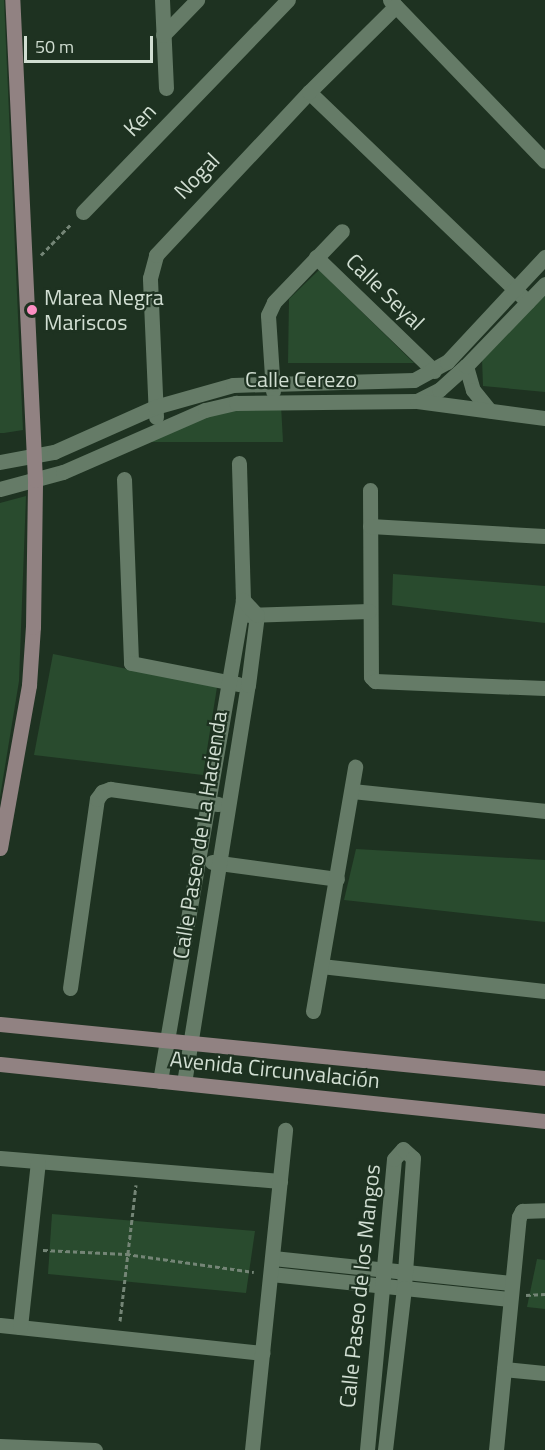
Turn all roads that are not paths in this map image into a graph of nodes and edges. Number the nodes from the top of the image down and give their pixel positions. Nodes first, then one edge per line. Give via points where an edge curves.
1 (12, 0) edge
2 (162, 0) edge
3 (197, 0) edge
4 (288, 0) edge
5 (393, 3) edge
6 (164, 35) junction
7 (166, 88) dead end
8 (309, 92) junction
9 (545, 161) edge
10 (83, 212) road end
11 (342, 231) dead end
12 (316, 257) junction
13 (545, 257) edge
14 (545, 284) edge
15 (514, 289) junction
16 (528, 302) junction
17 (466, 366) junction
18 (434, 372) junction
19 (271, 382) junction
20 (274, 400) junction
21 (417, 401) junction
22 (155, 407) junction
23 (489, 410) junction
24 (545, 417) edge
25 (157, 429) junction
26 (34, 455) junction
27 (0, 462) edge
28 (239, 463) dead end
29 (124, 479) dead end
30 (35, 480) junction
31 (0, 489) edge
32 (370, 489) dead end
33 (370, 526) junction
34 (545, 536) edge
35 (241, 607) junction
36 (369, 611) junction
37 (256, 615) junction
38 (228, 682) junction
39 (248, 685) junction
40 (545, 688) edge
41 (355, 767) dead end
42 (352, 792) junction
43 (208, 803) junction
44 (227, 805) junction
45 (545, 811) edge
46 (0, 848) edge
47 (200, 861) junction
48 (219, 863) junction
49 (337, 879) junction
50 (321, 966) junction
51 (70, 988) dead end
52 (177, 990) junction
53 (545, 991) edge
54 (196, 992) junction
55 (313, 1011) dead end
56 (0, 1024) edge
57 (166, 1042) junction
58 (192, 1045) junction
59 (0, 1064) edge
60 (545, 1078) edge
61 (160, 1081) junction
62 (184, 1083) junction
63 (545, 1121) edge
64 (285, 1130) dead end
65 (0, 1158) edge
66 (38, 1162) junction
67 (280, 1180) junction
68 (545, 1210) edge
69 (273, 1258) junction
70 (384, 1270) junction
71 (404, 1272) junction
72 (271, 1274) junction
73 (512, 1283) junction
74 (382, 1286) junction
75 (404, 1288) junction
76 (510, 1299) junction
77 (0, 1325) edge
78 (20, 1327) junction
79 (263, 1353) junction
80 (504, 1369) junction
81 (545, 1373) edge
82 (0, 1446) edge
83 (95, 1450) edge
84 (252, 1450) edge
85 (367, 1450) edge
86 (386, 1450) edge
87 (496, 1450) edge

1 - 26 street
2 - 6 street
3 - 6 street
4 - 10 street, Ken
5 - 8 street, Nogal
5 - 9 street
6 - 7 street
8 - 15 street
8 - 22 street, Nogal via 156,255 150,278
11 - 12 street
12 - 18 street, Calle Seyal
12 - 19 street, Calle Seyal via 274,302 268,315
13 - 15 street
14 - 16 street
15 - 16 street
15 - 18 street
16 - 17 street
17 - 21 street via 439,390
17 - 23 street via 473,390
18 - 19 street, Calle Cerezo via 414,380
19 - 20 street, Calle Seyal
19 - 22 street, Calle Cerezo via 233,385
20 - 21 street, Calle Cerezo
20 - 25 street, Calle Cerezo via 205,410
21 - 23 street, Calle Cerezo
22 - 25 street, Nogal
22 - 26 street, Calle Cerezo via 83,441
23 - 24 street, Calle Cerezo
25 - 30 street, Calle Cerezo via 89,462
26 - 27 street, Calle Cerezo
26 - 30 street
28 - 35 street, Calle Paseo de La Hacienda
29 - 38 street via 131,663
30 - 31 street, Calle Cerezo
30 - 46 street via 29,685
32 - 33 street
33 - 34 street
33 - 36 street
35 - 37 street
35 - 38 street, Calle Paseo de La Hacienda
36 - 37 street
36 - 40 street via 368,672 375,681
37 - 39 street, Calle Paseo de La Hacienda
38 - 39 street
38 - 43 street, Calle Paseo de La Hacienda
39 - 44 street, Calle Paseo de La Hacienda
41 - 42 street
42 - 45 street
42 - 49 street
43 - 44 street
43 - 47 street, Calle Paseo de La Hacienda
43 - 51 street via 110,789 97,799
44 - 48 street, Calle Paseo de La Hacienda
47 - 48 street
47 - 52 street, Calle Paseo de La Hacienda
48 - 49 street
48 - 54 street, Calle Paseo de La Hacienda
49 - 50 street
50 - 53 street
50 - 55 street
52 - 54 street
52 - 57 street, Calle Paseo de La Hacienda
54 - 58 street, Calle Paseo de La Hacienda
56 - 57 street, Avenida Circunvalación
57 - 58 street, Avenida Circunvalación
57 - 61 street, Calle Paseo de La Hacienda
58 - 60 street, Avenida Circunvalación
58 - 62 street, Calle Paseo de La Hacienda
59 - 61 street, Avenida Circunvalación
61 - 62 street, Avenida Circunvalación
62 - 63 street, Avenida Circunvalación
64 - 67 street
65 - 66 street
66 - 67 street
66 - 78 street
67 - 69 street
68 - 73 street via 522,1210
69 - 70 street
69 - 72 street
70 - 71 street
70 - 71 street, Calle Paseo de los Mangos via 394,1159 403,1149 413,1158
70 - 74 street, Calle Paseo de los Mangos
71 - 73 street
71 - 75 street, Calle Paseo de los Mangos
72 - 74 street
72 - 79 street
73 - 76 street
74 - 75 street
74 - 85 street, Calle Paseo de los Mangos
75 - 76 street
75 - 86 street, Calle Paseo de los Mangos
76 - 80 street
77 - 78 street
78 - 79 street
79 - 84 street
80 - 81 street
80 - 87 street
82 - 83 street

